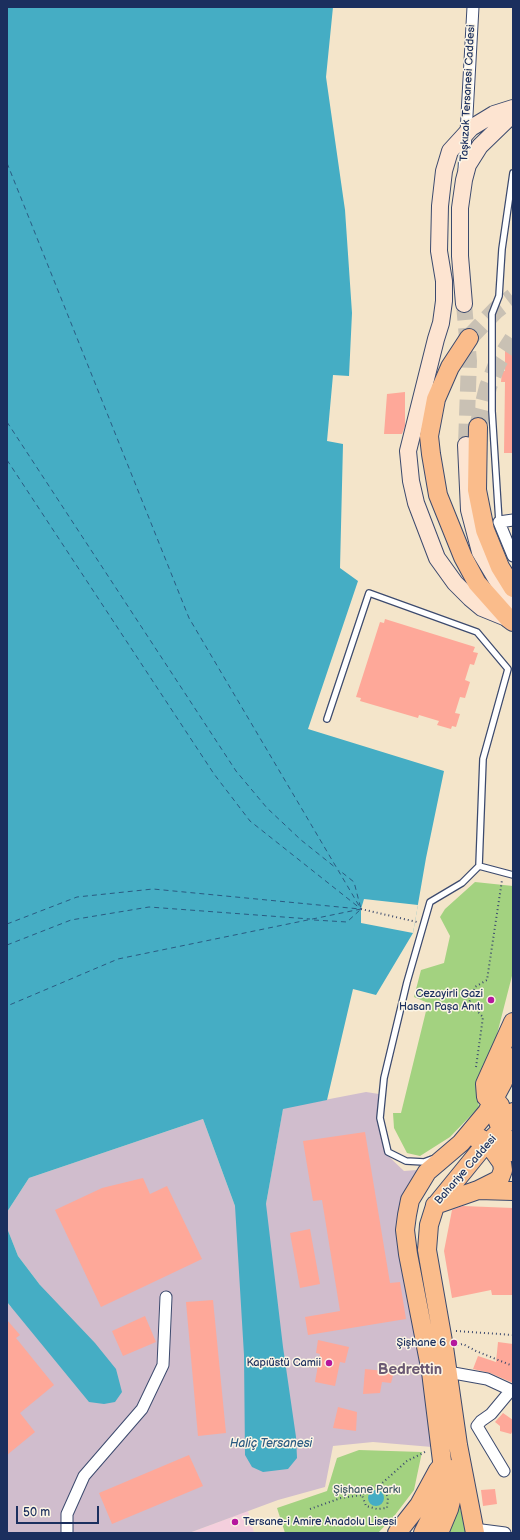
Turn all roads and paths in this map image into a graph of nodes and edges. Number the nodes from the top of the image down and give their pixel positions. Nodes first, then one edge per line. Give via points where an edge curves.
1 (473, 7) edge
2 (513, 108) edge
3 (513, 114) edge
4 (465, 135) junction
5 (513, 173) edge
6 (464, 180) junction
7 (464, 304) tunnel mouth
8 (469, 338) tunnel mouth
9 (478, 428) tunnel mouth
10 (466, 446) tunnel mouth
11 (513, 520) edge
12 (499, 522) junction
13 (513, 556) edge
14 (513, 588) edge
15 (512, 615) edge
16 (327, 719) dead end
17 (479, 866) junction
18 (503, 873) junction
19 (513, 875) edge
20 (361, 910) dead end
21 (424, 924) junction
22 (513, 1022) edge
23 (513, 1057) edge
24 (476, 1070) dead end
25 (513, 1102) edge
26 (493, 1103) junction
27 (513, 1112) edge
28 (501, 1130) junction
29 (461, 1142) junction
30 (487, 1143) junction
31 (513, 1152) edge
32 (478, 1190) junction
33 (513, 1191) edge
34 (434, 1206) junction
35 (166, 1297) dead end
36 (513, 1335) edge
37 (442, 1339) junction
38 (513, 1366) edge
39 (448, 1372) junction
40 (512, 1390) edge
41 (458, 1445) junction
42 (436, 1455) junction
43 (504, 1471) dead end
44 (380, 1485) junction
45 (362, 1495) junction
46 (310, 1509) dead end
47 (475, 1531) edge
48 (67, 1533) edge
49 (397, 1533) edge
50 (423, 1533) edge
51 (439, 1533) edge
52 (505, 1533) edge

1 - 4 street, Taşkızak Tersanesi Caddesi
2 - 4 street via 494,114 471,128
3 - 6 street via 480,146 468,165
4 - 6 street, Taşkızak Tersanesi Caddesi
4 - 15 street via 450,151 441,188 439,251 444,301 441,323 410,439 409,467 416,503 438,558 455,583 482,608
5 - 12 lane via 502,249 499,296 492,314 492,411
6 - 7 street via 460,208 460,256
8 - 15 main road via 450,367 436,399 429,436 431,454 438,495 463,558 478,582
9 - 14 main road via 477,490 485,530 500,567
10 - 15 street via 469,510 480,552 502,589
11 - 12 street
12 - 13 street
16 - 17 lane via 369,593 477,632 508,669 483,759
17 - 18 lane
17 - 21 lane via 462,883 430,902
18 - 19 lane
18 - 24 path via 487,980 476,987 469,1003 483,1017
20 - 21 path
21 - 29 lane via 384,1078 380,1118 388,1152 406,1161 424,1162 448,1152
22 - 26 main road via 485,1084 486,1097
23 - 26 main road
25 - 26 main road via 504,1105
26 - 28 main road
26 - 29 main road
27 - 28 main road, Bahariye Caddesi
28 - 30 main road, Bahariye Caddesi
28 - 31 main road
29 - 30 main road via 480,1138
29 - 42 main road via 427,1172 410,1200 405,1230 432,1379
30 - 32 main road via 502,1163 503,1170 500,1178
30 - 34 main road, Bahariye Caddesi
32 - 33 main road
32 - 34 main road
34 - 37 main road, Bahariye Caddesi via 427,1250
35 - 48 street via 163,1365 142,1409 84,1476 67,1514
36 - 37 path
37 - 38 path via 464,1344
37 - 39 main road, Bahariye Caddesi
39 - 40 street via 487,1380
39 - 41 main road, Bahariye Caddesi
40 - 43 street via 477,1426
41 - 47 main road
41 - 51 main road via 453,1493
42 - 44 path via 407,1462
42 - 49 main road via 426,1495
42 - 50 main road via 440,1492
44 - 45 path via 368,1487
44 - 45 path via 388,1497 387,1508 366,1506
45 - 46 path via 341,1498
47 - 52 street

